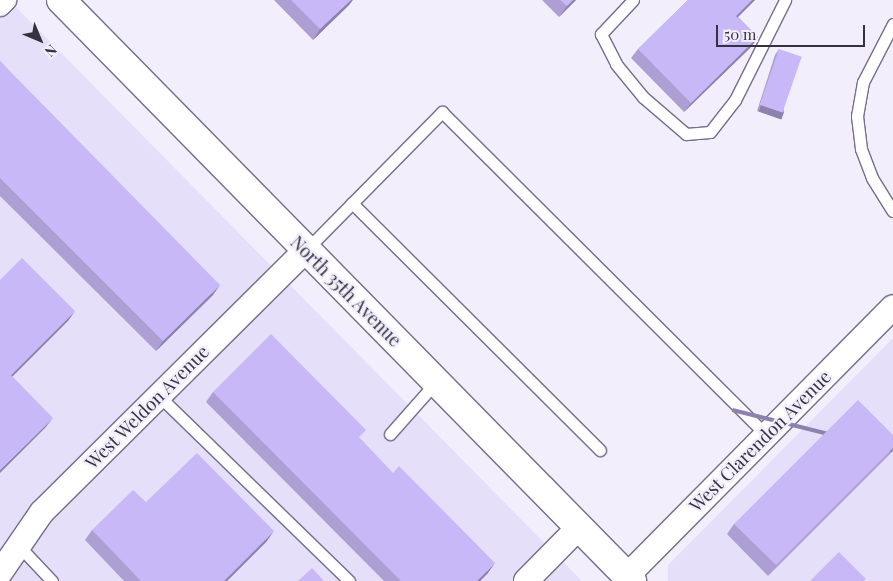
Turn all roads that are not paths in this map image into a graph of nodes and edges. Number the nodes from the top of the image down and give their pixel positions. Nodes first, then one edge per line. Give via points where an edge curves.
1 (4, 0) edge
2 (60, 0) edge
3 (633, 0) edge
4 (785, 0) edge
5 (0, 4) edge
6 (893, 24) edge
7 (352, 203) junction
8 (893, 211) edge
9 (306, 250) junction
10 (893, 307) edge
11 (436, 382) junction
12 (159, 396) junction
13 (390, 434) dead end
14 (766, 435) junction
15 (600, 450) dead end
16 (580, 528) junction
17 (19, 546) junction
18 (0, 573) edge
19 (629, 578) edge
20 (52, 581) edge
21 (349, 581) edge
22 (526, 581) edge

1 - 5 street
2 - 9 main road, North 35th Avenue
3 - 4 lane via 601,34 616,64 642,97 686,134 710,132 735,100
6 - 8 lane via 863,82 857,116 870,170
7 - 9 lane
7 - 14 lane via 442,112
7 - 15 lane
9 - 11 main road, North 35th Avenue
9 - 12 street, West Weldon Avenue
10 - 14 street, West Clarendon Avenue
11 - 13 lane
11 - 16 main road, North 35th Avenue
12 - 17 street, West Weldon Avenue via 42,512
12 - 21 lane
14 - 19 street, West Clarendon Avenue
16 - 19 main road, North 35th Avenue
16 - 22 street
17 - 18 street, West Weldon Avenue
17 - 20 lane

